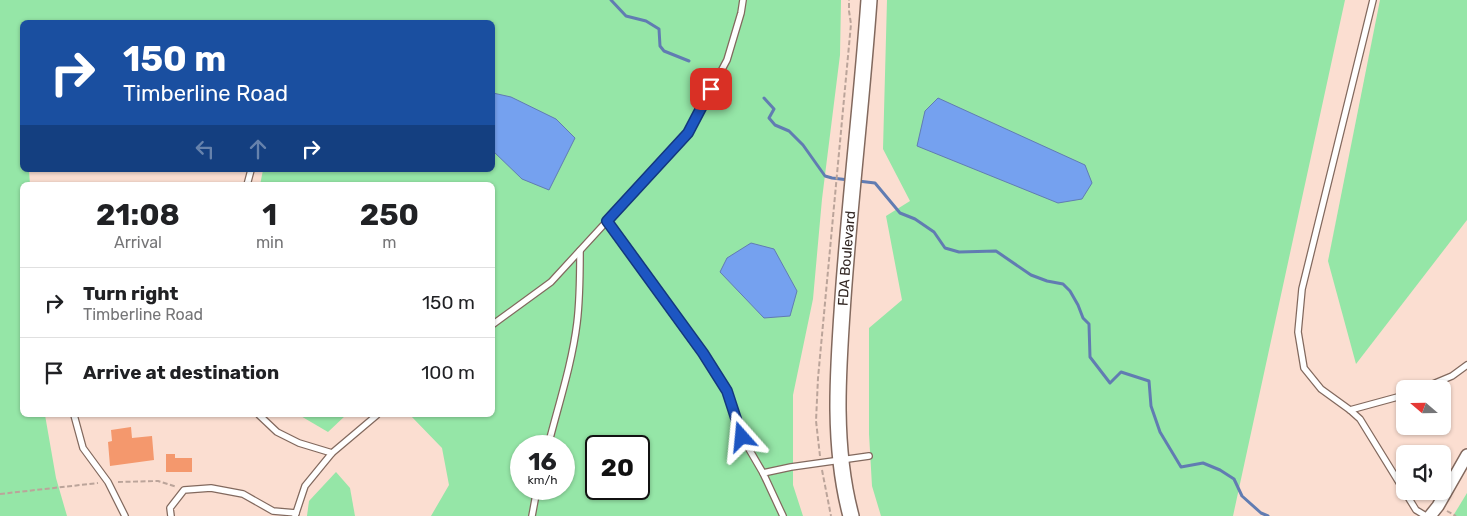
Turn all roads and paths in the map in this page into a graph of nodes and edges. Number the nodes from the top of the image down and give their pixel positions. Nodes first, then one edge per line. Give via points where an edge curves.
1 (743, 0) edge
2 (849, 0) edge
3 (869, 0) edge
4 (1373, 0) edge
5 (607, 221) junction
6 (580, 251) junction
7 (495, 323) edge
8 (1467, 365) edge
9 (1442, 380) edge
10 (1396, 397) edge
11 (1350, 410) junction
12 (75, 417) edge
13 (260, 417) edge
14 (375, 417) edge
15 (551, 435) edge
16 (332, 453) junction
17 (1467, 455) edge
18 (869, 456) dead end
19 (841, 460) junction
20 (821, 463) junction
21 (763, 473) junction
22 (108, 482) junction
23 (184, 490) junction
24 (0, 494) edge
25 (536, 500) edge
26 (272, 514) edge
27 (296, 514) edge
28 (125, 516) edge
29 (171, 516) edge
30 (532, 516) edge
31 (783, 516) edge
32 (831, 516) edge
33 (851, 516) edge
34 (1426, 516) edge
35 (1430, 516) edge

1 - 5 lane via 727,60 688,133
2 - 20 path via 851,24 818,378 816,422
3 - 19 street, FDA Boulevard via 838,357
4 - 11 lane via 1302,289 1298,332 1304,368 1321,389
5 - 6 lane
5 - 21 lane via 727,391 742,437
6 - 7 lane via 551,282
6 - 15 lane via 577,324
8 - 9 lane
10 - 11 lane
11 - 34 lane via 1360,419 1416,510
12 - 22 lane via 83,448
13 - 16 lane via 277,432
14 - 16 lane
16 - 27 lane via 305,486
17 - 35 street
18 - 19 lane
19 - 20 lane
19 - 33 street, FDA Boulevard
20 - 21 lane
20 - 32 path
21 - 31 lane
22 - 23 path via 158,481
22 - 24 path
22 - 28 lane
23 - 26 lane via 211,488 243,494
23 - 29 lane via 170,508
25 - 30 lane
26 - 27 lane

